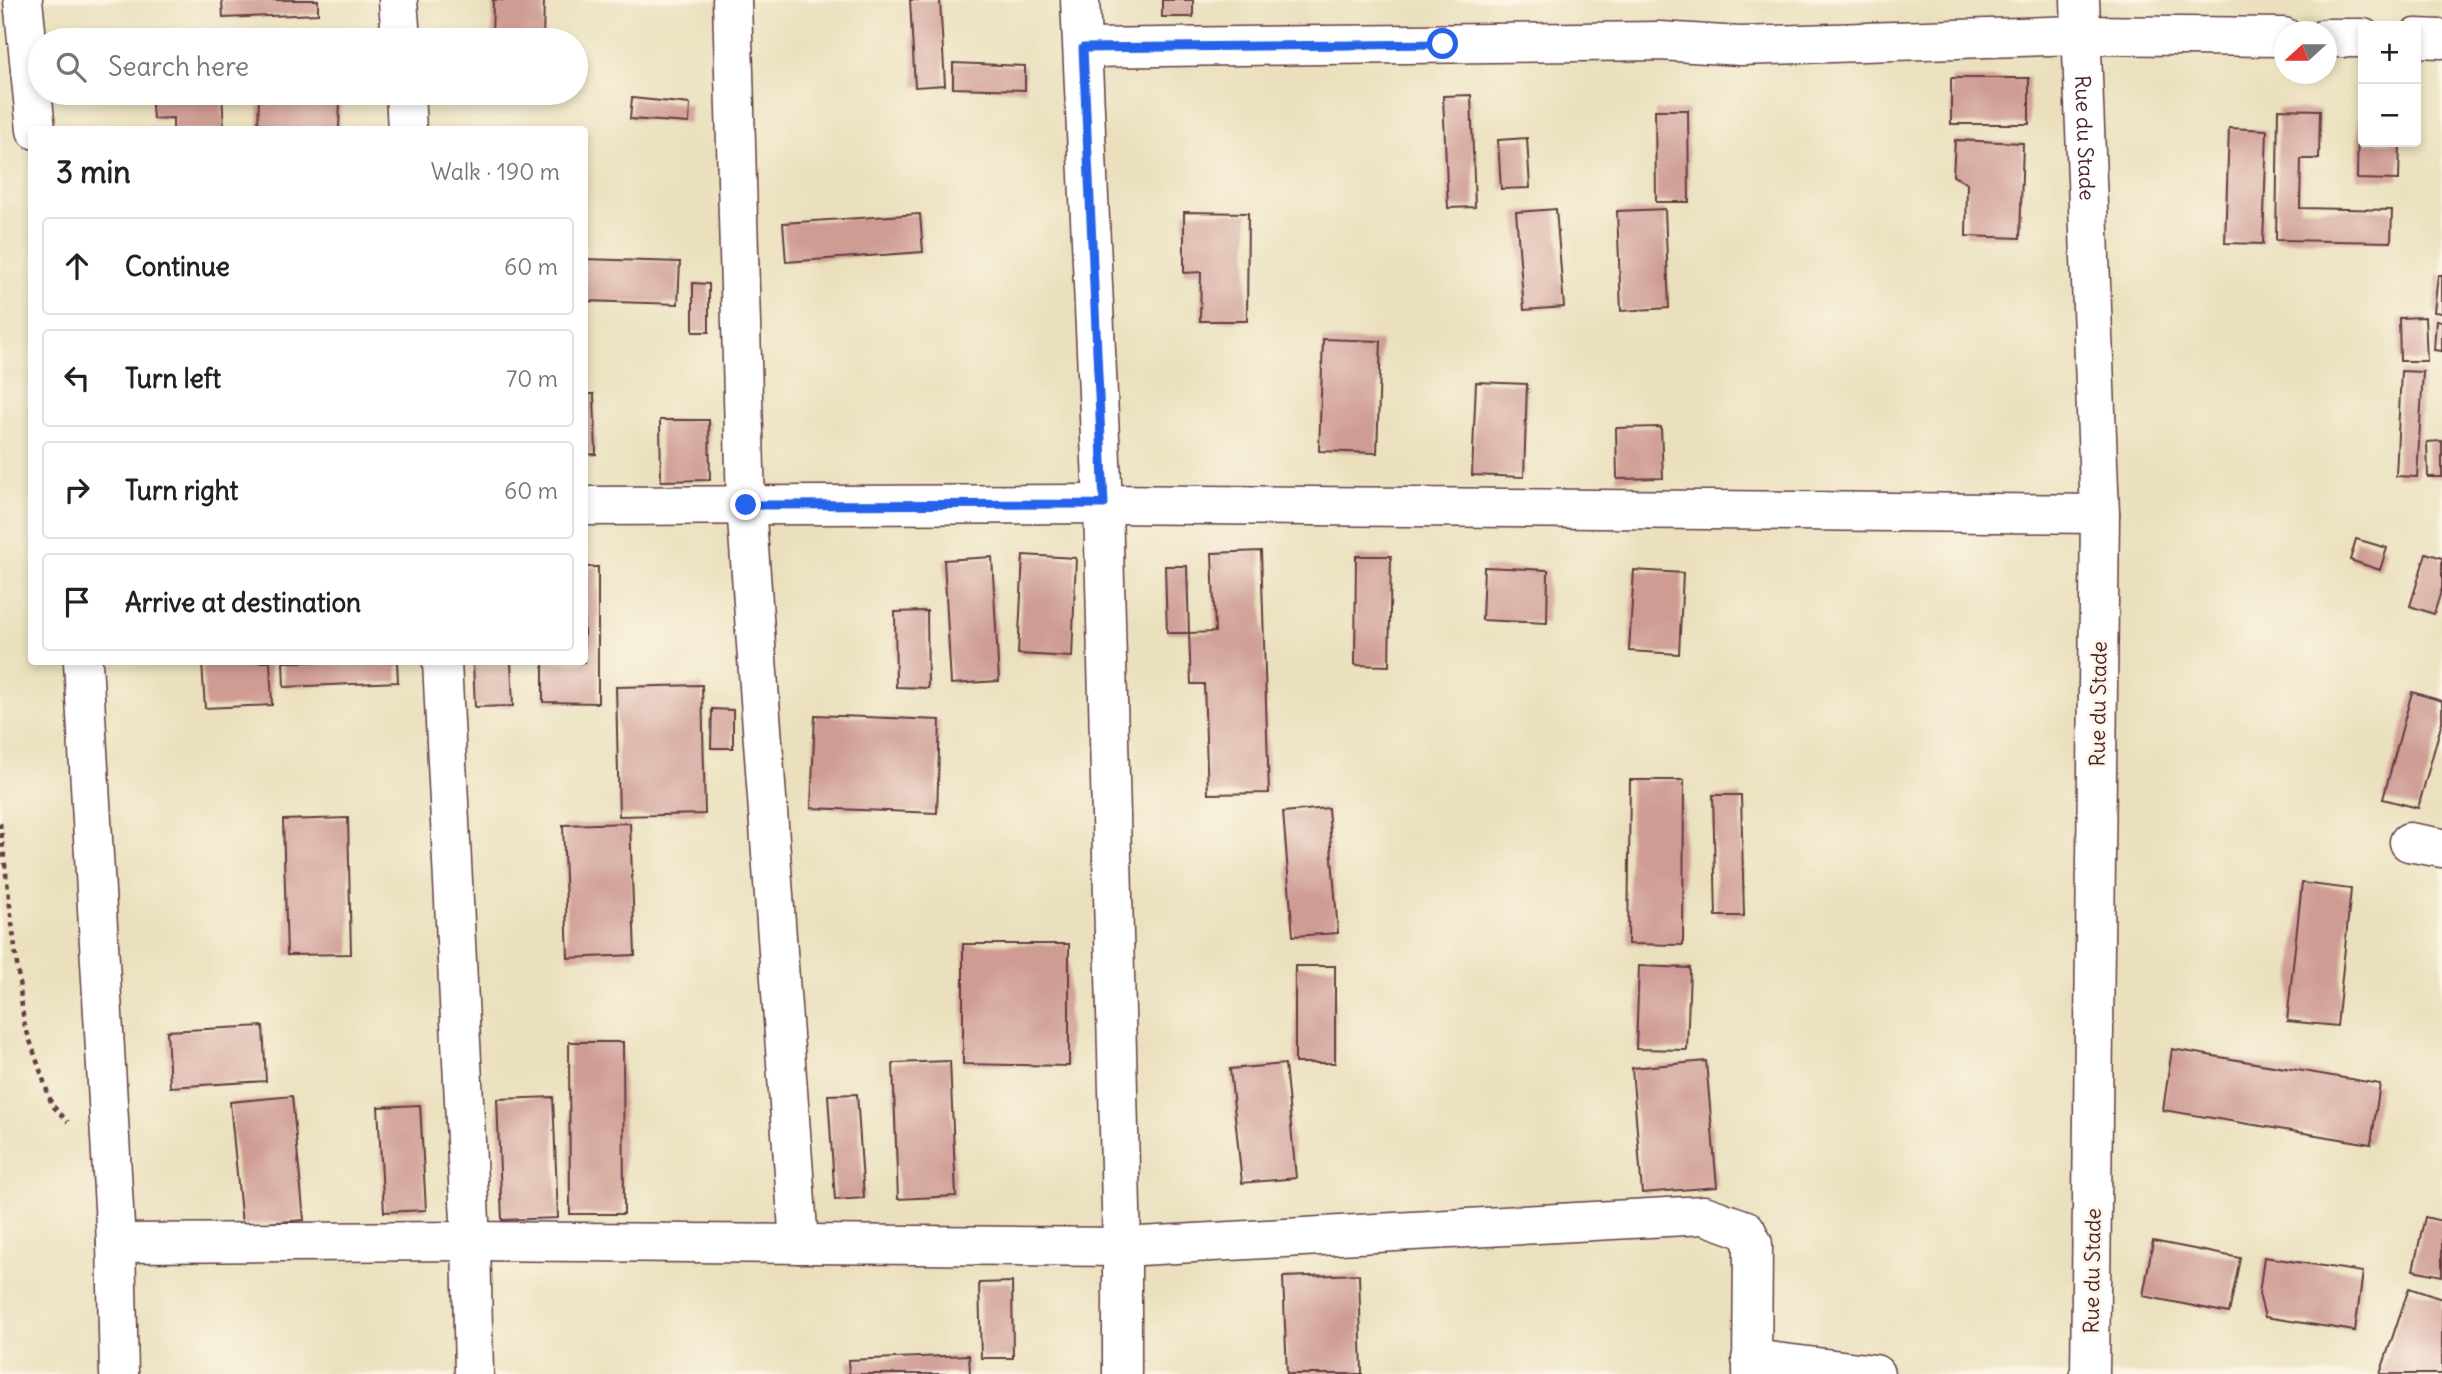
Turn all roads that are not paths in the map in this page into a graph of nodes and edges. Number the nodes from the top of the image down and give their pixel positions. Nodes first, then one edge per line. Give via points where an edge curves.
1 (23, 0) edge
2 (398, 0) edge
3 (732, 0) edge
4 (1080, 0) edge
5 (2079, 18) edge
6 (400, 28) edge
7 (2274, 36) edge
8 (2337, 38) edge
9 (2358, 38) edge
10 (2421, 38) edge
11 (2442, 39) edge
12 (1083, 48) junction
13 (28, 50) edge
14 (34, 105) edge
15 (406, 105) edge
16 (36, 126) edge
17 (407, 126) edge
18 (1104, 504) junction
19 (746, 505) junction
20 (588, 506) edge
21 (2101, 514) junction
22 (83, 665) edge
23 (442, 665) edge
24 (471, 1241) junction
25 (116, 1243) junction
26 (800, 1244) junction
27 (1122, 1247) junction
28 (1751, 1367) edge
29 (119, 1374) edge
30 (474, 1374) edge
31 (1122, 1374) edge
32 (1875, 1374) edge
33 (2091, 1374) edge

1 - 13 street
2 - 6 street
3 - 19 street
4 - 12 street
5 - 7 street
5 - 12 street via 1740,46 1660,41
5 - 21 street, Rue du Stade
8 - 9 street
10 - 11 street
12 - 18 street
14 - 16 street
15 - 17 street
18 - 19 street
18 - 21 street
18 - 27 street
19 - 20 street
19 - 26 street
21 - 33 street, Rue du Stade
22 - 25 street
23 - 24 street
24 - 25 street
24 - 26 street
24 - 30 street
25 - 29 street
26 - 27 street
27 - 28 street via 1704,1215 1746,1230 1753,1244
27 - 31 street
28 - 32 street

